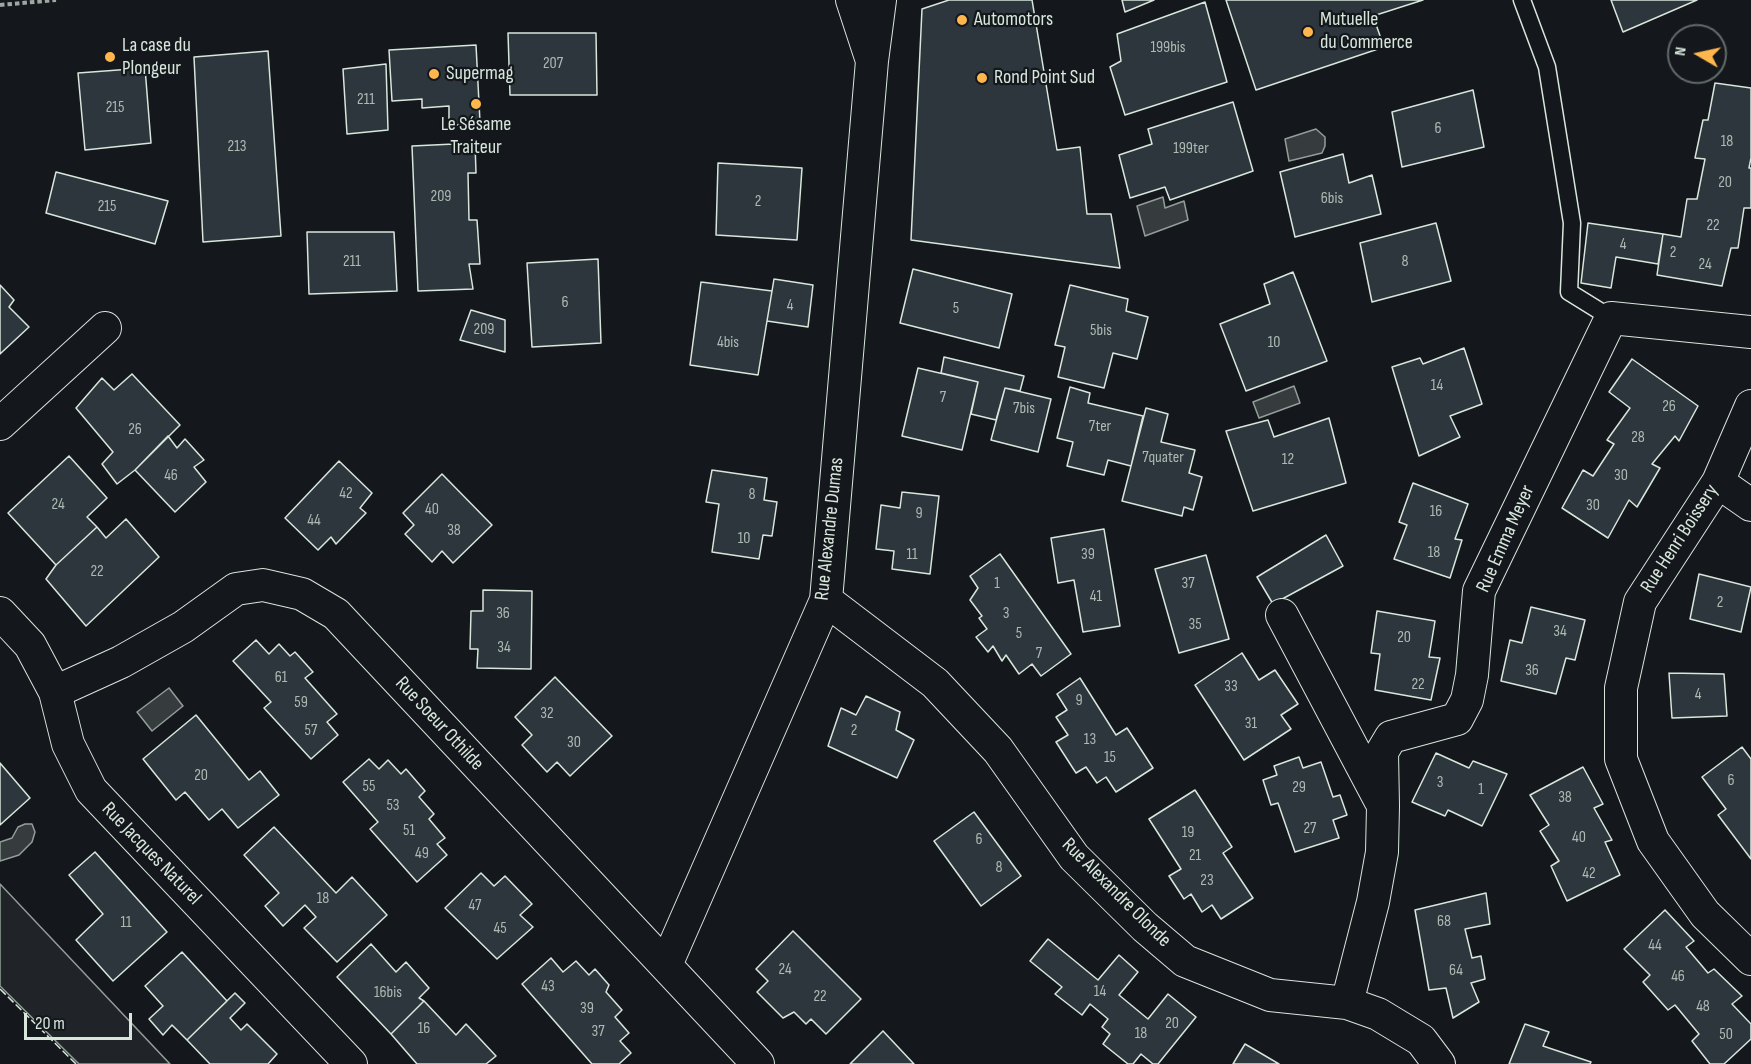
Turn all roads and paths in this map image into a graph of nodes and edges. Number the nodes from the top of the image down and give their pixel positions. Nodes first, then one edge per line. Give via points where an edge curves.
1 (56, 0) edge
2 (852, 0) edge
3 (880, 0) edge
4 (1522, 0) edge
5 (0, 5) edge
6 (872, 61) junction
7 (1611, 318) junction
8 (105, 328) dead end
9 (1751, 332) edge
10 (1751, 406) edge
11 (0, 424) edge
12 (1718, 482) junction
13 (1751, 505) edge
14 (826, 600) junction
15 (0, 613) edge
16 (1282, 615) dead end
17 (56, 692) junction
18 (1383, 806) junction
19 (1751, 959) edge
20 (666, 965) junction
21 (1347, 1003) junction
22 (351, 1064) edge
23 (758, 1064) edge
24 (1439, 1064) edge

1 - 5 path
2 - 6 street, Rue Alexandre Dumas
3 - 6 street, Rue Alexandre Dumas
4 - 7 lane via 1547,67 1572,223 1569,291
6 - 14 street, Rue Alexandre Dumas
7 - 9 street
7 - 18 street, Rue Emma Meyer via 1479,591 1467,700 1457,719 1390,737 1382,752
8 - 11 street
10 - 12 street, Rue Henri Boissery
12 - 13 street
12 - 19 street, Rue Henri Boissery via 1640,602 1620,688 1621,759 1653,841 1705,914
14 - 20 street, Rue Alexandre Dumas
14 - 21 street, Rue Alexandre Olonde via 935,683 998,750 1074,857 1185,961 1270,995
15 - 17 street, Rue Jacques Naturel via 30,645
16 - 18 street
17 - 20 street, Rue Soeur Othilde via 183,627 236,589 263,585 302,594 336,614
17 - 22 street, Rue Jacques Naturel via 68,744 91,790
18 - 21 street, Rue Emma Meyer via 1382,852 1374,902
20 - 23 street, Rue Soeur Othilde
21 - 24 street, Rue Alexandre Olonde via 1378,1014 1421,1040

